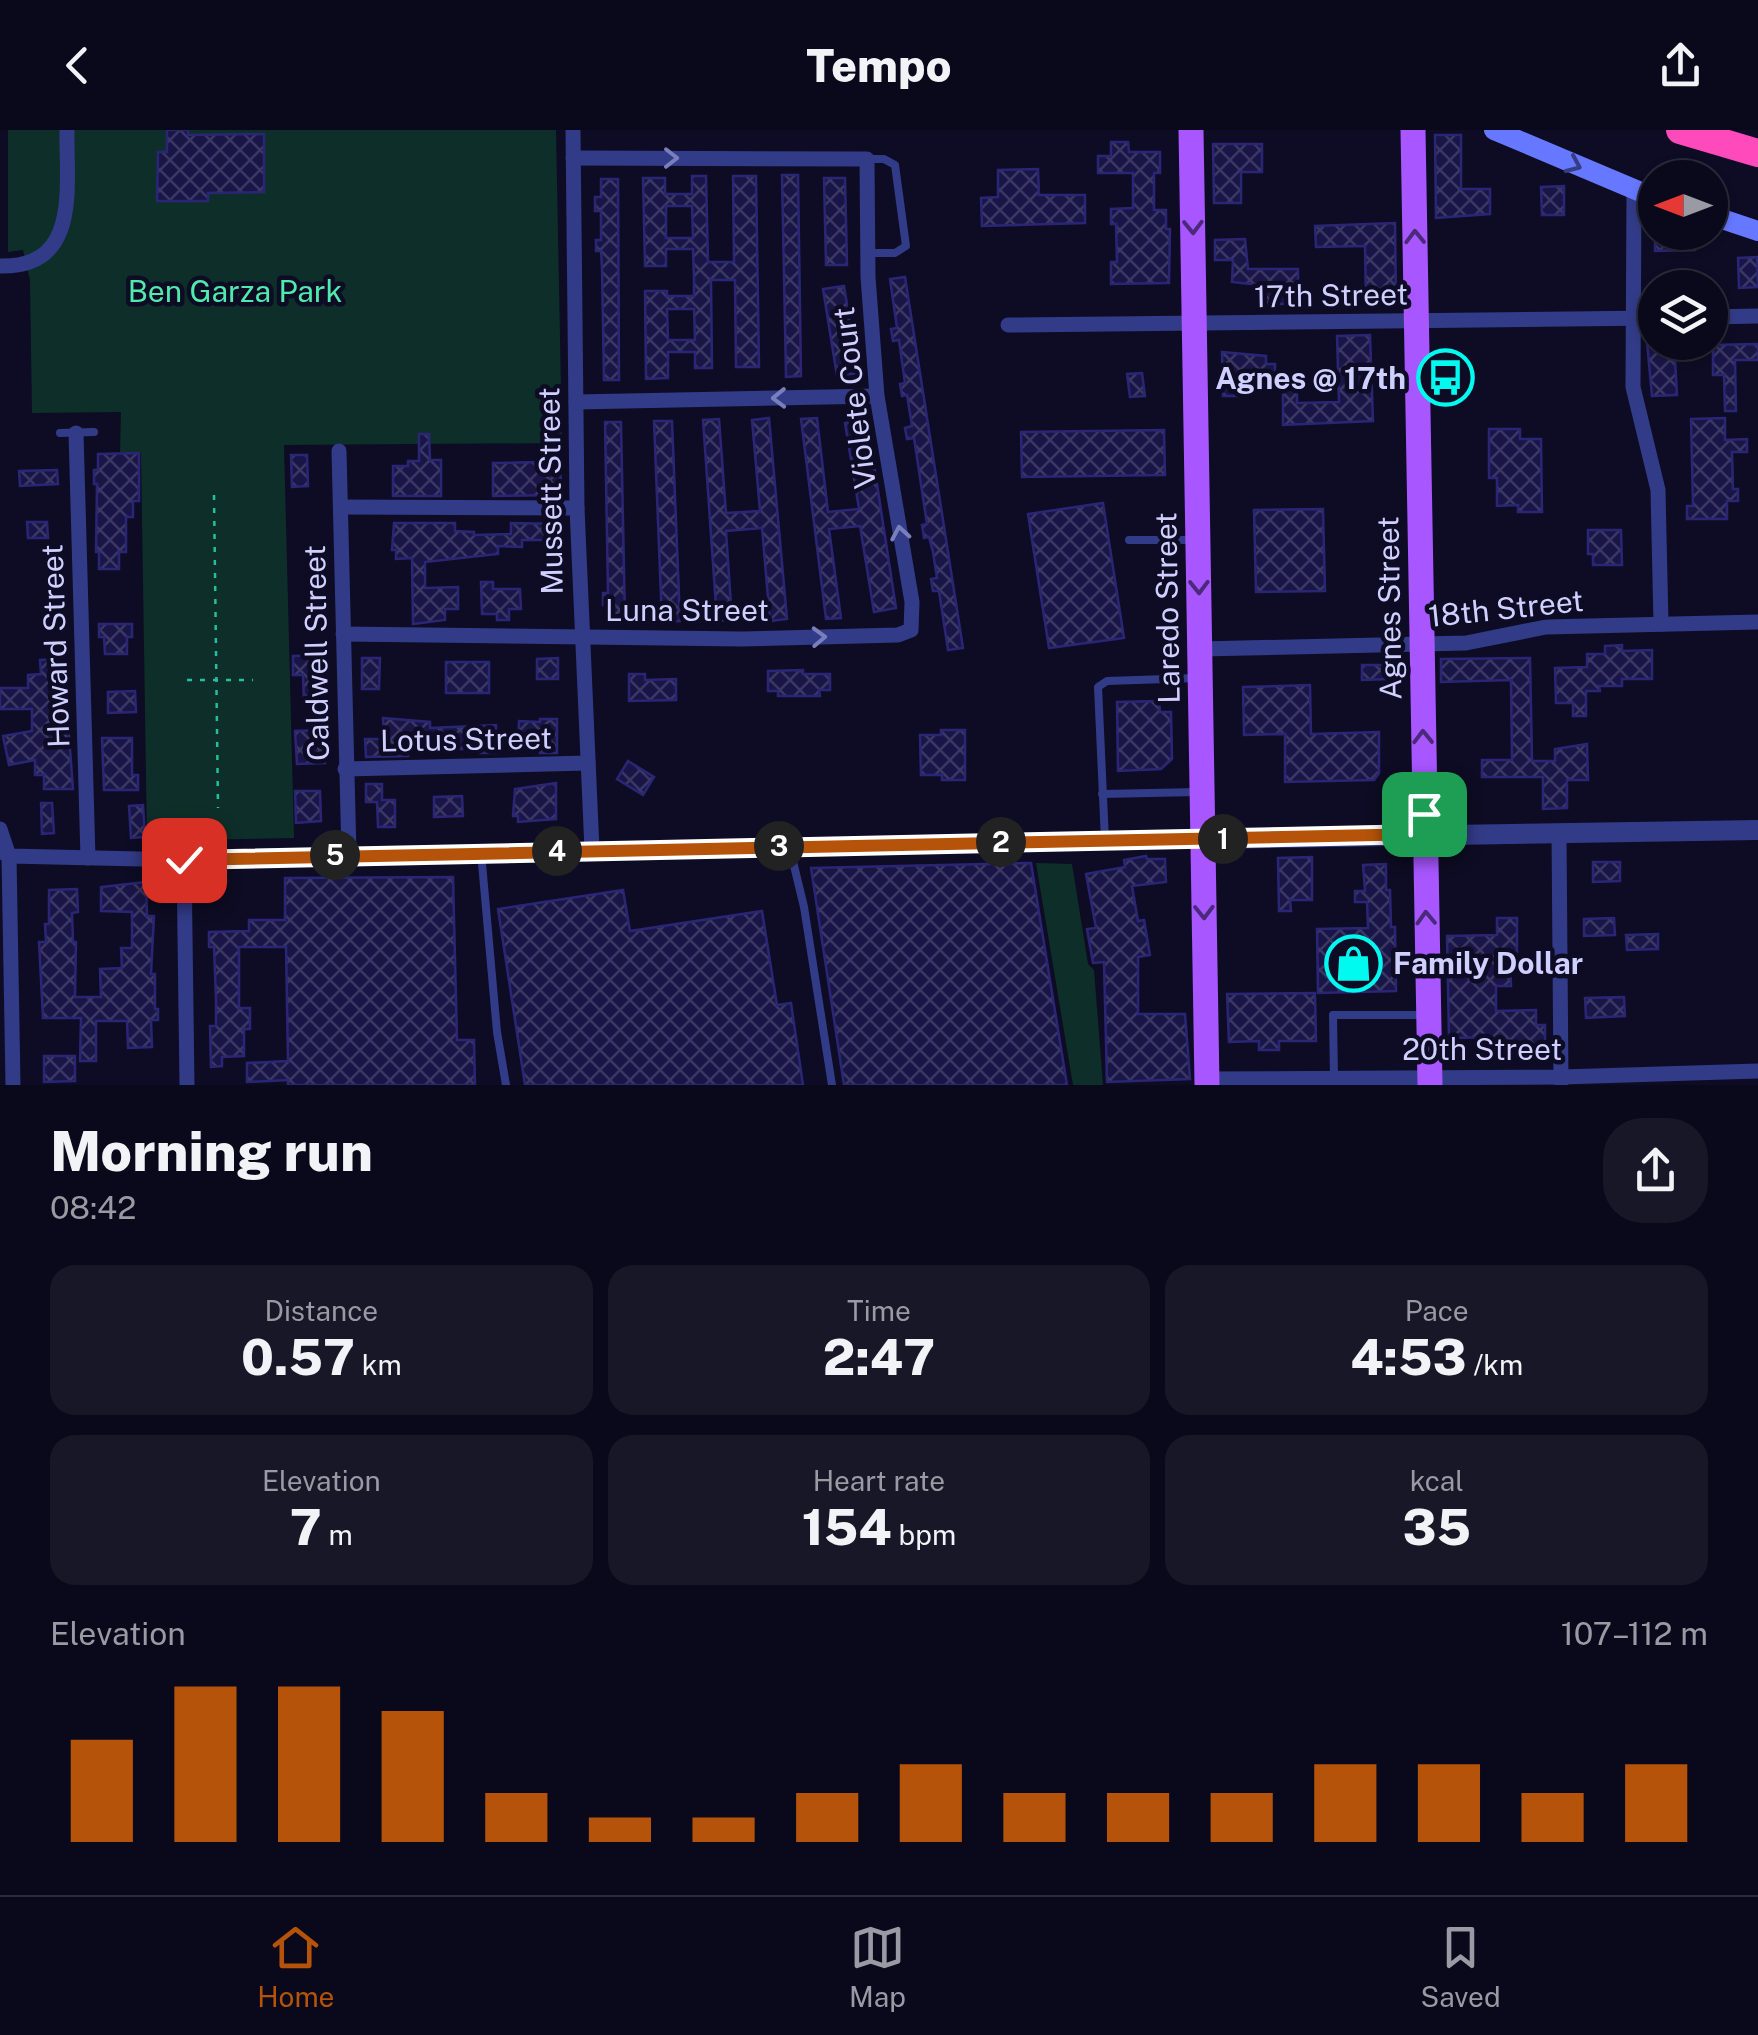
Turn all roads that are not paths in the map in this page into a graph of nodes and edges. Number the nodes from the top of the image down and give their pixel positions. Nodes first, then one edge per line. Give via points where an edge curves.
1 (67, 130) edge
2 (573, 130) edge
3 (1191, 130) edge
4 (1413, 130) edge
5 (1494, 130) edge
6 (1680, 130) edge
7 (1758, 153) edge
8 (574, 158) junction
9 (867, 159) junction
10 (1634, 191) junction
11 (1638, 192) edge
12 (1728, 221) edge
13 (1758, 230) edge
14 (868, 253) junction
15 (0, 266) edge
16 (1758, 316) edge
17 (1728, 317) edge
18 (1633, 318) junction
19 (1638, 318) edge
20 (1417, 322) junction
21 (1195, 324) junction
22 (1008, 325) dead end
23 (877, 396) junction
24 (576, 402) junction
25 (94, 432) dead end
26 (68, 433) joint
27 (340, 451) dead end
28 (341, 508) junction
29 (577, 508) junction
30 (1129, 540) dead end
31 (1198, 540) junction
32 (1758, 622) edge
33 (1661, 624) junction
34 (910, 630) joint
35 (343, 634) junction
36 (581, 638) junction
37 (1422, 644) junction
38 (1200, 649) junction
39 (1200, 678) junction
40 (588, 763) junction
41 (345, 769) junction
42 (1202, 792) junction
43 (1102, 794) junction
44 (0, 829) edge
45 (1758, 830) edge
46 (1558, 832) junction
47 (1424, 834) junction
48 (1105, 840) junction
49 (1204, 840) junction
50 (789, 846) junction
51 (592, 850) junction
52 (481, 852) junction
53 (4, 853) edge
54 (349, 855) junction
55 (88, 858) junction
56 (184, 860) junction
57 (1429, 1015) junction
58 (1758, 1071) edge
59 (1334, 1077) junction
60 (1430, 1080) edge
61 (1468, 1081) edge
62 (1561, 1081) edge
63 (1207, 1082) edge
64 (13, 1085) edge
65 (187, 1085) edge
66 (506, 1085) edge
67 (832, 1085) edge

1 - 15 street via 65,224 52,250 20,267
2 - 8 street, Mussett Street
3 -> 21 main road, Laredo Street
20 -> 4 main road, Agnes Street
5 -> 10 main road
6 - 7 highway
8 -> 9 street
8 - 24 street, Mussett Street
9 - 14 street, Violete Court
9 - 14 lane via 895,165 906,246
10 - 11 main road
10 - 18 street
12 - 13 main road
14 - 23 street, Violete Court
16 - 17 street
18 - 19 street, 17th Street
18 - 20 street, 17th Street
18 - 33 street via 1634,387 1658,490
20 - 21 street, 17th Street
20 - 37 main road, Agnes Street
21 - 22 street, 17th Street
21 - 31 main road, Laredo Street
23 -> 24 street
34 -> 23 street, Violete Court via 912,602
24 - 29 street, Mussett Street
25 - 26 lane
26 - 55 street, Howard Street
27 - 28 street, Caldwell Street
28 - 29 street
28 - 35 street, Caldwell Street
29 - 36 street, Mussett Street
30 - 31 lane
31 -> 38 main road, Laredo Street
32 - 33 street, 18th Street
33 - 37 street, 18th Street via 1546,627 1485,642
36 -> 34 street, Luna Street
35 - 36 street, Luna Street
35 - 41 street, Caldwell Street
36 - 40 street, Mussett Street
37 - 38 street, 18th Street
47 -> 37 main road, Agnes Street
38 - 39 main road, Laredo Street
39 - 42 main road, Laredo Street
39 - 43 lane via 1100,685
40 - 41 street, Lotus Street
40 - 51 street, Mussett Street
41 - 54 street, Caldwell Street
42 - 43 lane
42 - 49 main road, Laredo Street
43 - 48 lane
44 - 53 street
45 - 46 street
46 - 47 street
46 - 62 street
47 - 49 street
57 -> 47 main road, Agnes Street
48 - 49 street
48 - 50 street
49 -> 63 main road, Laredo Street
50 - 51 street
50 - 67 lane
51 - 52 street
52 - 54 street
52 - 66 lane
53 - 55 street
53 - 64 street
54 - 56 street
55 - 56 street
56 - 65 street
57 - 59 lane via 1334,1015
57 - 60 main road, Agnes Street
58 - 62 street, 20th Street
59 - 60 street, 20th Street
59 - 63 street, 20th Street
60 - 61 street, 20th Street
61 - 62 street, 20th Street

